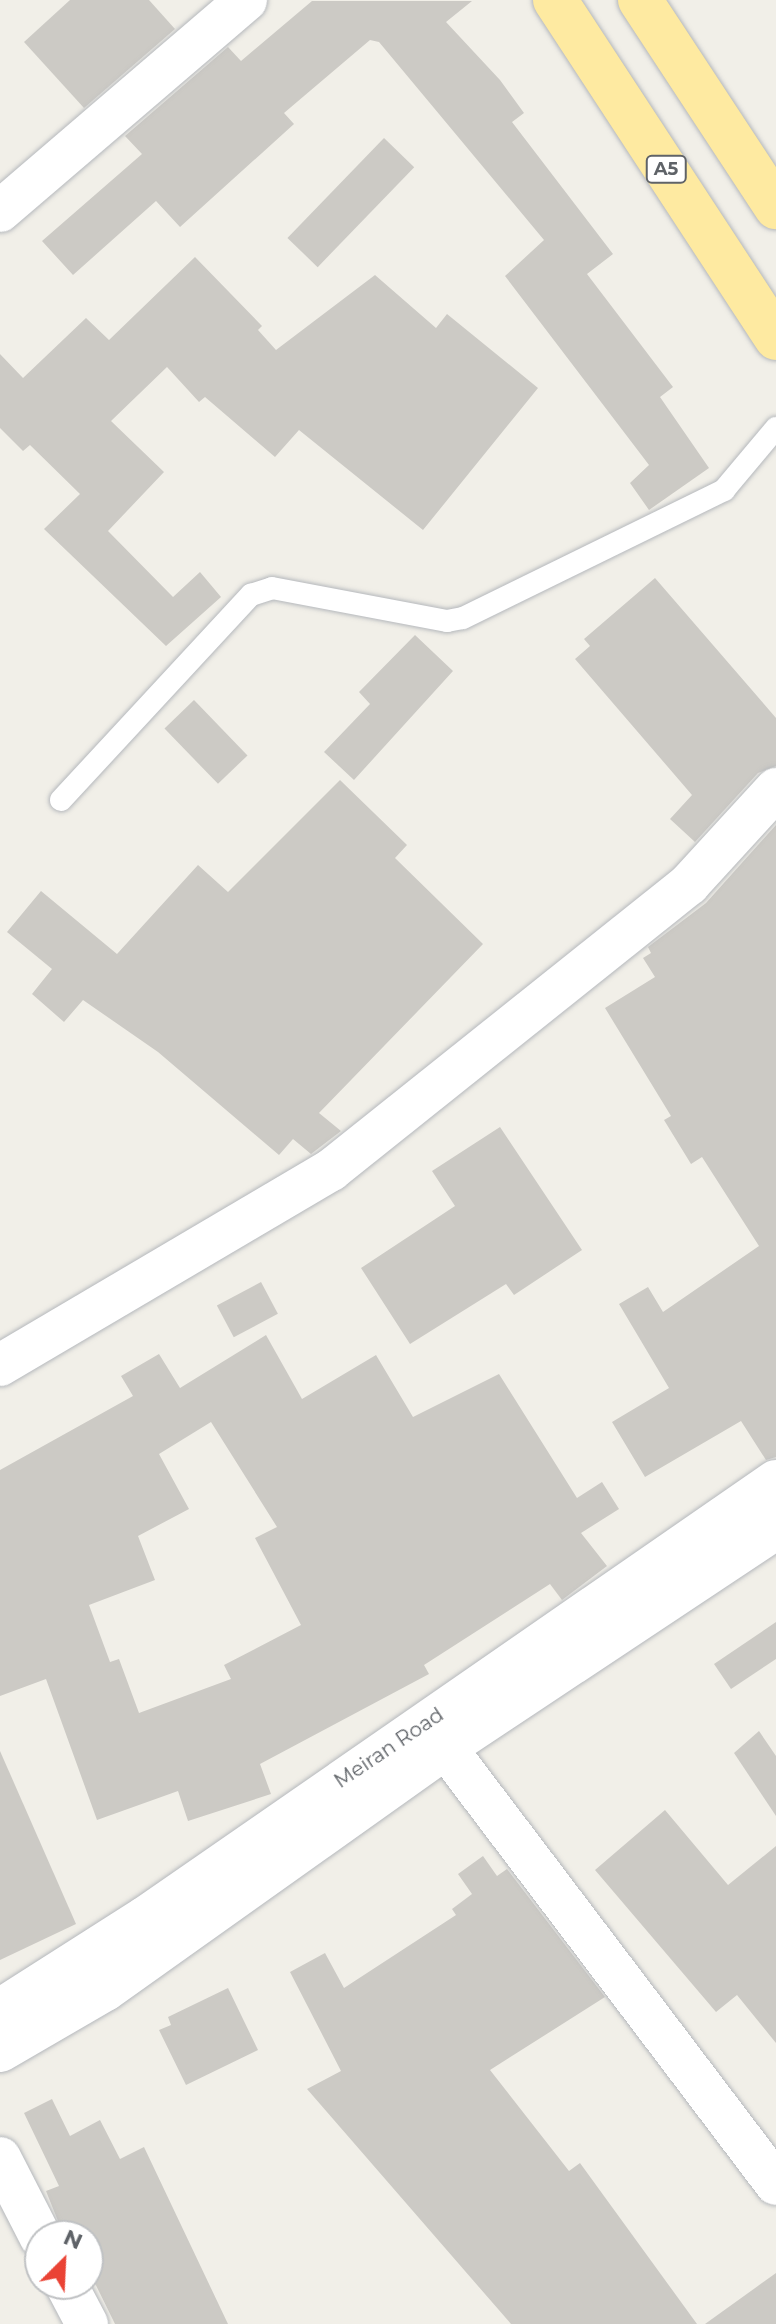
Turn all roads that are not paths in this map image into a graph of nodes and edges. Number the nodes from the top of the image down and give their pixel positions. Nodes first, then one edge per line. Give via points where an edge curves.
1 (246, 0) edge
2 (555, 0) edge
3 (640, 0) edge
4 (776, 207) edge
5 (0, 211) edge
6 (776, 338) edge
7 (776, 428) edge
8 (776, 789) edge
9 (61, 800) dead end
10 (0, 1365) edge
11 (776, 1482) edge
12 (776, 1527) edge
13 (445, 1747) junction
14 (0, 2011) edge
15 (0, 2050) edge
16 (0, 2158) edge
17 (776, 2184) edge
18 (32, 2220) edge
19 (74, 2300) edge
20 (87, 2324) edge

1 - 5 street
2 - 6 highway, A5
3 - 4 highway
7 - 9 lane via 724,490 463,618 447,621 272,588 251,595
8 - 10 street via 689,884 331,1170
11 - 14 main road, Meiran Road via 146,1918
12 - 13 main road, Meiran Road
13 - 15 main road, Meiran Road via 105,1989
13 - 17 street
16 - 18 street
19 - 20 street

